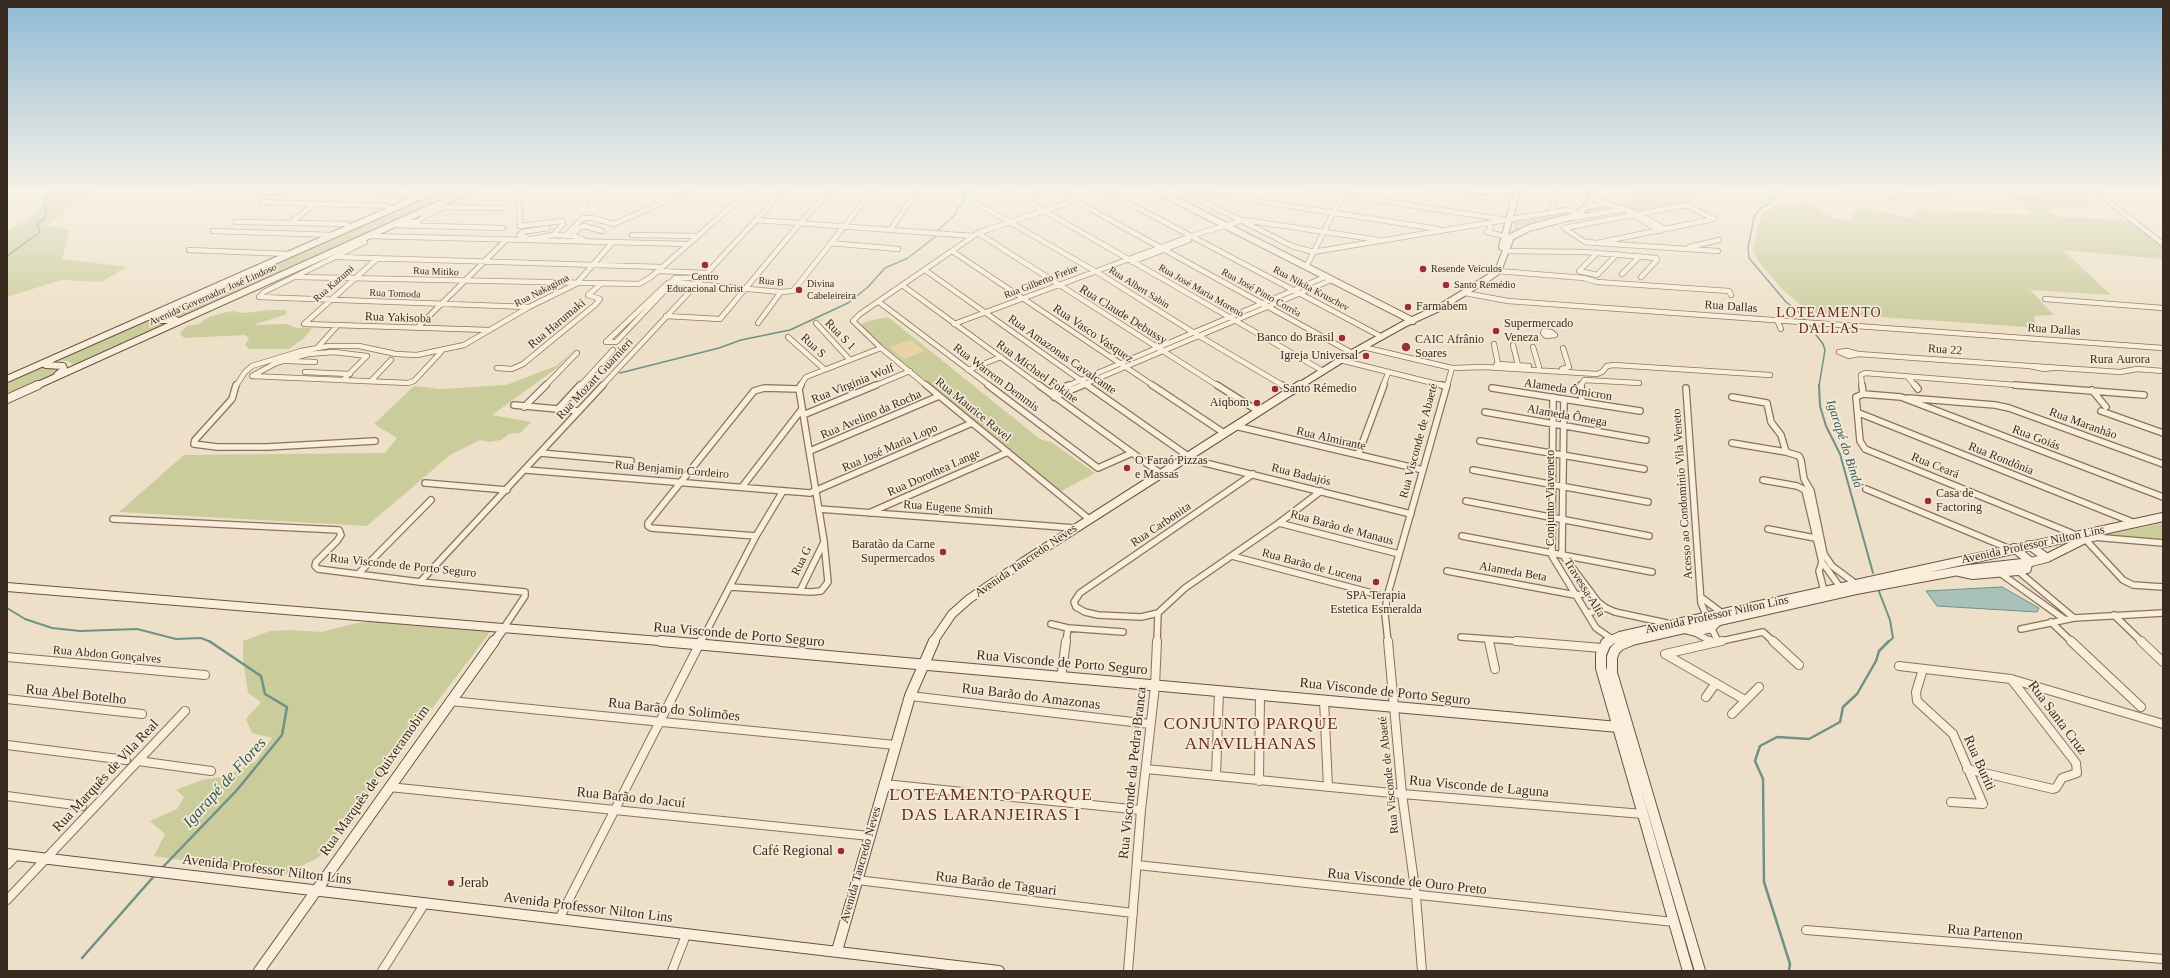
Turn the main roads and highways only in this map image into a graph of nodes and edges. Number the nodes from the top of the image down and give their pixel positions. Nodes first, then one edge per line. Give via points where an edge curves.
1 (333, 236) edge
2 (372, 236) edge
3 (1246, 236) edge
4 (1511, 236) edge
5 (1508, 237) junction
6 (167, 309) junction
7 (192, 315) junction
8 (1409, 321) junction
9 (33, 367) junction
10 (55, 377) junction
11 (7, 379) edge
12 (7, 399) edge
13 (2163, 517) edge
14 (2163, 522) edge
15 (2029, 546) junction
16 (2012, 549) junction
17 (2047, 558) junction
18 (2030, 562) junction
19 (1956, 571) junction
20 (1882, 582) junction
21 (1870, 584) junction
22 (7, 587) edge
23 (1721, 617) junction
24 (1676, 627) junction
25 (503, 629) junction
26 (922, 664) junction
27 (1618, 728) junction
28 (12, 855) edge
29 (316, 890) junction
30 (837, 951) junction
31 (259, 971) edge
32 (1000, 971) edge
33 (1688, 971) edge
34 (1700, 971) edge

1 - 6 main road, Avenida Governador José Lindoso
2 - 7 main road, Avenida Governador José Lindoso
3 - 8 main road
4 - 5 main road
5 - 8 main road, Avenida Tancredo Neves via 1493,270
5 - 8 main road, Avenida Tancredo Neves via 1498,271 1465,293
6 - 7 main road via 160,315 160,320 171,321
6 - 9 main road, Avenida Governador José Lindoso
7 - 10 main road, Avenida Governador José Lindoso
8 - 26 main road, Avenida Tancredo Neves via 1340,360 1160,473 960,606 942,626
9 - 10 main road via 60,364 64,369
9 - 11 main road, Avenida Governador José Lindoso
10 - 12 main road, Avenida Governador José Lindoso
13 - 15 main road, Avenida Professor Nilton Lins
14 - 17 main road, Avenida Professor Nilton Lins via 2089,538
15 - 16 main road, Avenida Professor Nilton Lins
15 - 17 main road
16 - 18 main road
16 - 20 main road, Avenida Professor Nilton Lins
17 - 18 main road, Avenida Professor Nilton Lins
18 - 19 main road, Avenida Professor Nilton Lins
18 - 19 main road via 2027,569 2018,571 1973,575
19 - 20 main road, Avenida Professor Nilton Lins
20 - 21 main road, Avenida Professor Nilton Lins
21 - 23 main road, Avenida Professor Nilton Lins
21 - 23 main road, Avenida Professor Nilton Lins via 1824,591
22 - 25 main road, Rua Visconde de Porto Seguro
23 - 24 main road, Avenida Professor Nilton Lins
23 - 24 main road, Avenida Professor Nilton Lins via 1707,616
24 - 27 main road, Avenida Professor Nilton Lins via 1612,639 1602,648 1602,668
24 - 34 main road, Avenida Professor Nilton Lins via 1620,645 1612,657 1611,664
25 - 26 main road, Rua Visconde de Porto Seguro
25 - 29 main road, Rua Marquês de Quixeramobim
26 - 27 main road, Rua Visconde de Porto Seguro
26 - 30 main road, Avenida Tancredo Neves via 895,744
27 - 33 main road
28 - 29 main road, Avenida Professor Nilton Lins
29 - 30 main road, Avenida Professor Nilton Lins
29 - 31 main road, Rua Marquês de Quixeramobim
30 - 32 main road, Avenida Professor Nilton Lins

